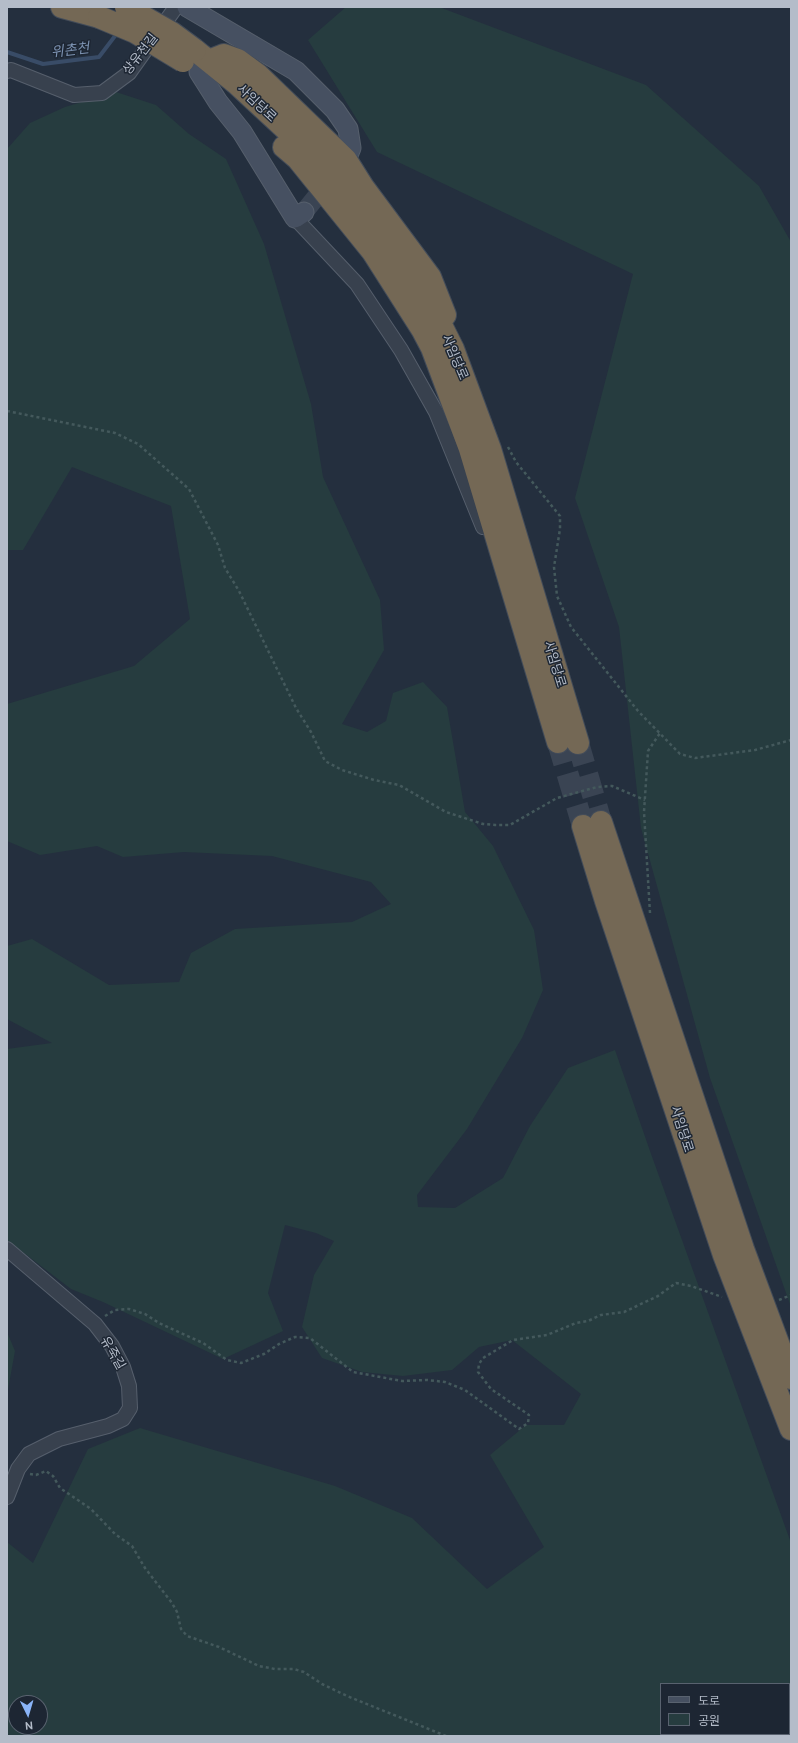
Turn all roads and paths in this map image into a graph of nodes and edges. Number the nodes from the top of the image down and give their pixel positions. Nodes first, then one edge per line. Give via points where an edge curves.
1 (62, 7) edge
2 (126, 7) edge
3 (176, 7) edge
4 (187, 7) edge
5 (197, 61) junction
6 (7, 71) edge
7 (342, 165) junction
8 (300, 215) joint
9 (453, 349) junction
10 (7, 411) edge
11 (505, 441) dead end
12 (515, 599) junction
13 (660, 733) junction
14 (791, 740) edge
15 (645, 800) junction
16 (652, 920) dead end
17 (7, 1249) edge
18 (791, 1295) edge
19 (723, 1297) dead end
20 (778, 1301) dead end
21 (95, 1324) junction
22 (791, 1378) edge
23 (791, 1429) edge
24 (18, 1469) junction
25 (7, 1497) edge
26 (446, 1736) edge

1 - 5 highway, bridge via 99,17
2 - 5 highway, bridge via 172,33
3 - 6 street, 상유천길 via 129,73 102,93 74,95 11,70
4 - 7 street via 296,72 335,110 348,130 351,148
5 - 7 highway via 224,55 238,60 257,74
5 - 8 street via 218,102
5 - 9 highway, 사임당로 via 237,84 318,160 394,252
5 - 12 highway, 사임당로 via 217,84 298,159 373,252 422,329 432,348 470,448
7 - 9 highway via 363,187 430,277 450,326
8 - 12 street via 357,284 401,350 436,412 478,514 505,602
9 - 12 highway, 사임당로 via 490,449 568,742
10 - 15 path via 115,433 138,444 189,489 218,545 225,568 325,761 342,770 399,785 446,812 483,824 510,825 557,798 596,787 612,786
11 - 13 path via 516,462 560,516 554,567 557,596 571,627 638,711
13 - 14 path via 680,754 695,758 755,750
13 - 15 path via 648,751
15 - 16 path
17 - 21 street, 유죽길
18 - 20 path
19 - 21 path via 676,1283 658,1296 624,1312 601,1315 548,1335 513,1340 483,1358 478,1372 491,1389 528,1415 528,1423 519,1429 465,1390 445,1382 402,1380 354,1372 310,1338 295,1337 241,1363 227,1360 203,1343 145,1314 129,1309 115,1310
21 - 24 street, 유죽길 via 123,1366 129,1386 130,1408 123,1419 108,1426 59,1439 29,1454
22 - 23 highway, 사임당로 via 592,824 606,902 724,1255
24 - 25 street, 유죽길
24 - 26 path via 36,1475 46,1471 53,1476 60,1488 92,1509 115,1534 132,1546 172,1603 181,1629 187,1636 219,1647 259,1666 304,1672 347,1696

